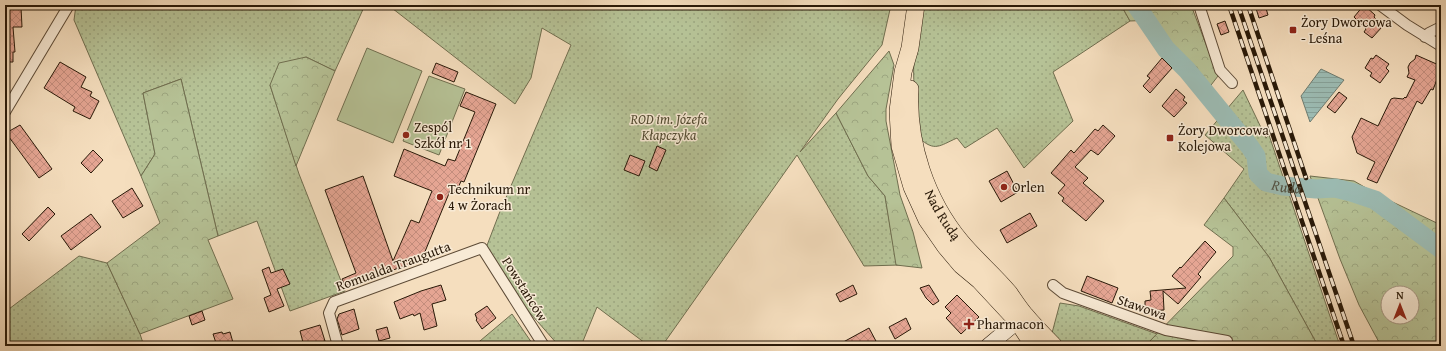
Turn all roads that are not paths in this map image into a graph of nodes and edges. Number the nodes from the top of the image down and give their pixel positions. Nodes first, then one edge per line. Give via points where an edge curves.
1 (69, 5) edge
2 (916, 5) edge
3 (1199, 5) edge
4 (1380, 5) edge
5 (1441, 27) edge
6 (1425, 37) junction
7 (1441, 46) edge
8 (1232, 83) dead end
9 (5, 112) edge
10 (482, 248) joint
11 (1053, 285) dead end
12 (1021, 319) junction
13 (1227, 341) dead end
14 (338, 346) edge
15 (544, 346) edge
16 (988, 346) edge
17 (1036, 346) edge
18 (1054, 346) edge

1 - 9 street
2 - 12 main road, Nad Rudą via 910,48 911,125 918,161 935,204 946,222 1008,292
3 - 8 street via 1220,70
4 - 6 street
5 - 6 street
6 - 7 street
10 - 14 street, Romualda Traugutta via 334,302 329,313
10 - 15 street, Powstańców
11 - 13 street, Stawowa via 1063,293 1166,330
12 - 16 street
12 - 17 main road, Nad Rudą via 1030,340
12 - 18 main road, Nad Rudą

